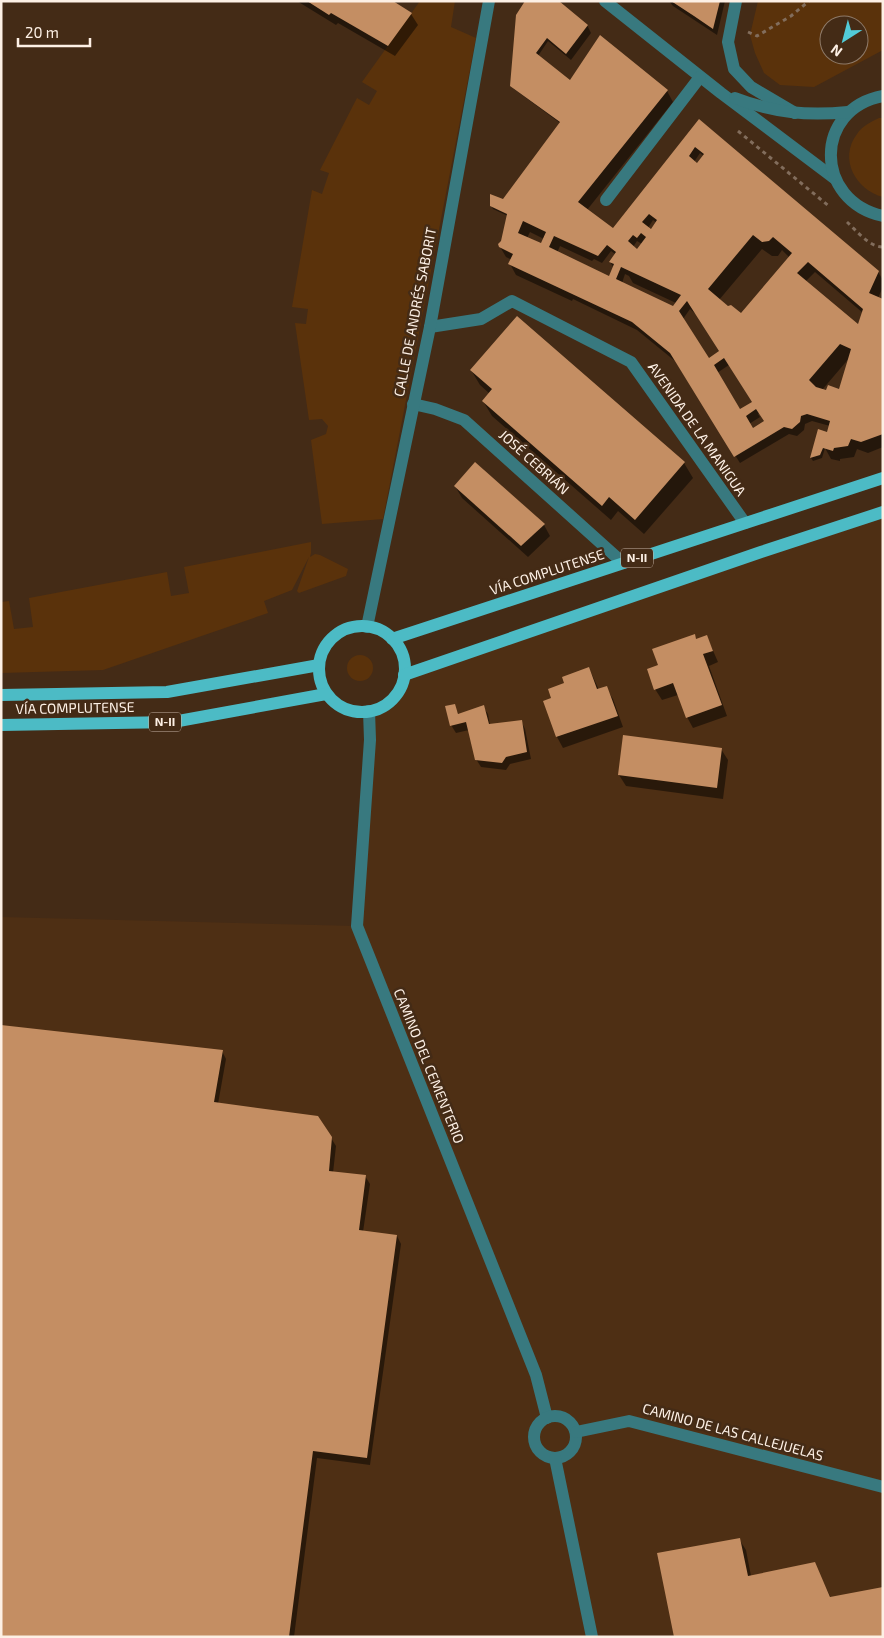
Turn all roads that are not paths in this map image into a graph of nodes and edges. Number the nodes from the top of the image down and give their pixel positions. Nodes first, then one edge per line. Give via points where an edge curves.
1 (489, 1) edge
2 (605, 1) edge
3 (736, 1) edge
4 (700, 76) junction
5 (883, 87) edge
6 (721, 93) junction
7 (877, 97) edge
8 (848, 112) junction
9 (795, 113) junction
10 (834, 178) junction
11 (606, 200) dead end
12 (883, 216) edge
13 (430, 327) junction
14 (412, 404) junction
15 (883, 478) edge
16 (883, 512) edge
17 (745, 523) junction
18 (624, 563) junction
19 (366, 627) junction
20 (392, 639) junction
21 (319, 665) junction
22 (404, 675) junction
23 (326, 694) junction
24 (1, 695) edge
25 (369, 711) junction
26 (1, 725) edge
27 (547, 1418) junction
28 (576, 1432) junction
29 (555, 1458) junction
30 (883, 1487) edge
31 (592, 1637) edge

1 - 13 street, CALLE DE ANDRÉS SABORIT
2 - 4 street
3 - 9 street via 728,42 734,69 751,87
4 - 6 street
4 - 11 street
5 - 7 street
6 - 9 street via 758,107
6 - 10 street
7 - 8 street
8 - 9 street
8 - 10 street via 832,143 830,161
10 - 12 street via 855,205 870,214
13 - 14 street, CALLE DE ANDRÉS SABORIT
13 - 17 street, AVENIDA DE LA MANIGUA via 481,319 512,301 631,362
14 - 18 street, JOSÉ CEBRIÁN via 464,420
14 - 19 street, CALLE DE ANDRÉS SABORIT
15 - 17 main road, VÍA COMPLUTENSE / N-II
16 - 22 main road, N-II
17 - 18 main road, VÍA COMPLUTENSE / N-II
18 - 20 main road, VÍA COMPLUTENSE / N-II
19 - 20 main road
19 - 21 main road via 351,628 332,638 322,651
20 - 22 main road via 404,662
21 - 23 main road via 320,681
21 - 24 main road, VÍA COMPLUTENSE / N-II via 167,692
22 - 25 main road via 402,685 392,700
23 - 25 main road via 348,710
23 - 26 main road, VÍA COMPLUTENSE / N-II via 173,722
25 - 27 street, CAMINO DEL CEMENTERIO via 370,740 356,926 536,1375
27 - 28 street via 561,1417 573,1425
27 - 29 street via 539,1424 535,1442 546,1456
28 - 29 street via 576,1440 569,1453
28 - 30 street, CAMINO DE LAS CALLEJUELAS via 629,1421
29 - 31 street

